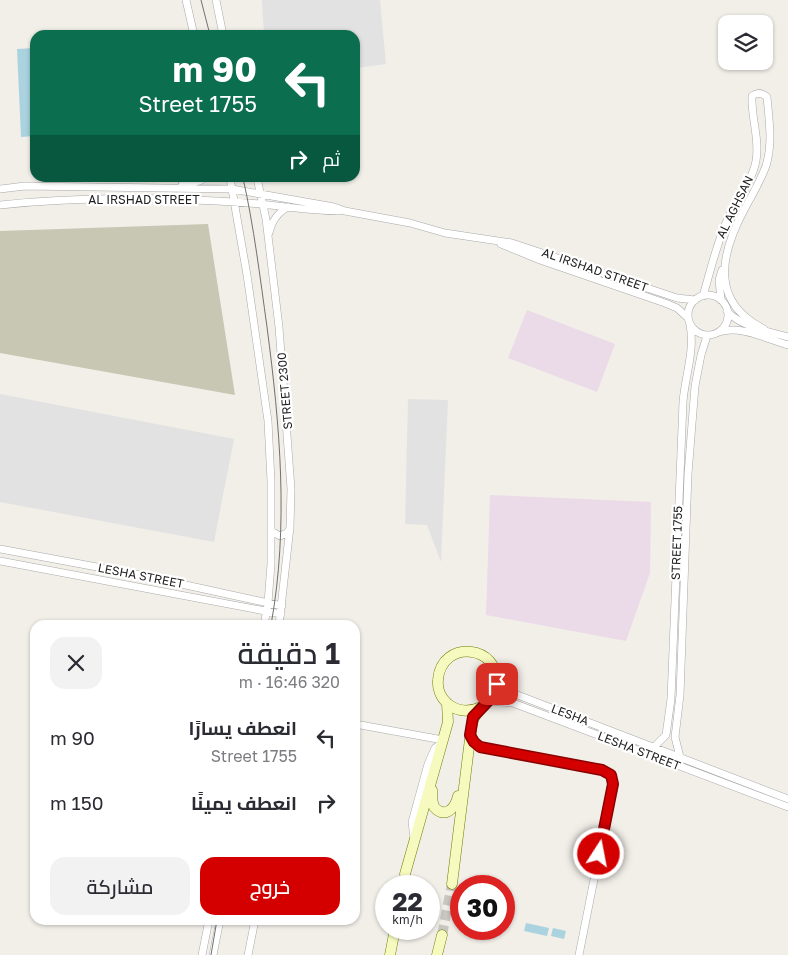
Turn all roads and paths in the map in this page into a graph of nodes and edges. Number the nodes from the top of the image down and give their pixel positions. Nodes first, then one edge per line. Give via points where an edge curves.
1 (186, 0) edge
2 (216, 0) edge
3 (193, 30) edge
4 (221, 30) edge
5 (193, 182) edge
6 (231, 182) edge
7 (258, 182) edge
8 (170, 187) junction
9 (0, 189) edge
10 (232, 189) junction
11 (261, 193) junction
12 (235, 202) junction
13 (263, 204) junction
14 (0, 205) edge
15 (288, 207) junction
16 (345, 211) junction
17 (268, 239) junction
18 (494, 241) junction
19 (726, 260) junction
20 (703, 296) junction
21 (695, 300) junction
22 (721, 300) junction
23 (727, 311) junction
24 (689, 322) junction
25 (764, 329) junction
26 (719, 332) junction
27 (707, 336) junction
28 (788, 337) edge
29 (788, 345) edge
30 (290, 527) junction
31 (271, 531) junction
32 (0, 549) edge
33 (0, 561) edge
34 (268, 603) junction
35 (282, 606) junction
36 (266, 612) junction
37 (281, 614) junction
38 (265, 620) edge
39 (280, 620) edge
40 (497, 677) junction
41 (447, 703) junction
42 (485, 704) junction
43 (360, 725) edge
44 (470, 735) junction
45 (425, 736) junction
46 (440, 743) junction
47 (480, 747) junction
48 (654, 747) junction
49 (469, 755) junction
50 (651, 755) junction
51 (680, 757) junction
52 (435, 769) junction
53 (465, 775) junction
54 (788, 799) edge
55 (788, 807) edge
56 (414, 838) junction
57 (405, 874) tunnel mouth
58 (453, 875) tunnel mouth
59 (208, 925) edge
60 (219, 925) edge
61 (254, 925) edge
62 (442, 935) tunnel mouth
63 (393, 940) edge
64 (202, 955) edge
65 (213, 955) edge
66 (248, 955) edge
67 (390, 955) edge
68 (437, 955) edge
69 (579, 955) edge

1 - 3 street
2 - 4 street
5 - 8 street, AL IRSHAD STREET
6 - 10 street, STREET 2300
7 - 11 street, STREET 2300
8 - 9 street, AL IRSHAD STREET via 25,186
8 - 10 street, AL IRSHAD STREET
10 - 11 street, AL IRSHAD STREET
10 - 12 street, STREET 2300
11 - 13 street, STREET 2300
11 - 16 street, AL IRSHAD STREET
12 - 13 street, AL IRSHAD STREET
12 - 14 street, AL IRSHAD STREET via 141,198
12 - 31 street, STREET 2300 via 268,421
13 - 15 street, AL IRSHAD STREET
13 - 17 street, STREET 2300
15 - 16 street, AL IRSHAD STREET
15 - 17 street via 274,219
16 - 18 street, AL IRSHAD STREET
17 - 30 street, STREET 2300 via 288,438
18 - 21 street, AL IRSHAD STREET via 524,246 677,298
18 - 24 street, AL IRSHAD STREET via 665,303 676,308
19 - 20 street, AL AGHSAN via 743,211 758,187 771,142 767,97 762,94 752,96 757,144 755,164 720,237
19 - 22 street, AL AGHSAN via 719,280
19 - 25 street, AL AGHSAN via 725,281 732,301 746,318
20 - 21 street
20 - 22 street
21 - 24 street via 689,308
22 - 23 street
23 - 25 street via 739,322
23 - 26 street via 726,323
24 - 27 street via 699,334
24 - 48 street, STREET 1755 via 692,345 684,384 672,699 666,735
25 - 28 street
26 - 27 street
26 - 29 street via 736,330
27 - 51 street, STREET 1755 via 695,386 688,474 680,695 675,737
30 - 31 street via 287,534 280,536
30 - 35 street, STREET 2300
31 - 34 street, STREET 2300
32 - 34 street, LESHA STREET
33 - 36 street, LESHA STREET
34 - 35 street, LESHA STREET
34 - 36 street
35 - 37 street
36 - 37 street, LESHA STREET
36 - 38 street
37 - 39 street
40 - 41 street via 492,664 482,655 470,651 457,653 443,663 439,672 439,692
40 - 42 street via 495,690
40 - 48 street, LESHA via 514,694
41 - 42 street via 469,711
41 - 46 street via 448,717
42 - 44 street via 473,717
42 - 50 street, LESHA STREET via 513,703
43 - 45 street
44 - 47 street
44 - 49 street
45 - 46 street
45 - 46 street
46 - 52 street
46 - 56 street via 412,822
47 - 49 street
47 - 69 street via 602,770 611,775 613,784
48 - 50 street, STREET 1755
48 - 51 street, LESHA
49 - 53 street
50 - 55 street, LESHA STREET
51 - 54 street, LESHA
52 - 53 street via 432,803 442,812 448,812 455,806
52 - 56 street
53 - 58 street
56 - 57 street
59 - 64 street
60 - 65 street
61 - 66 street
62 - 68 street
63 - 67 street

